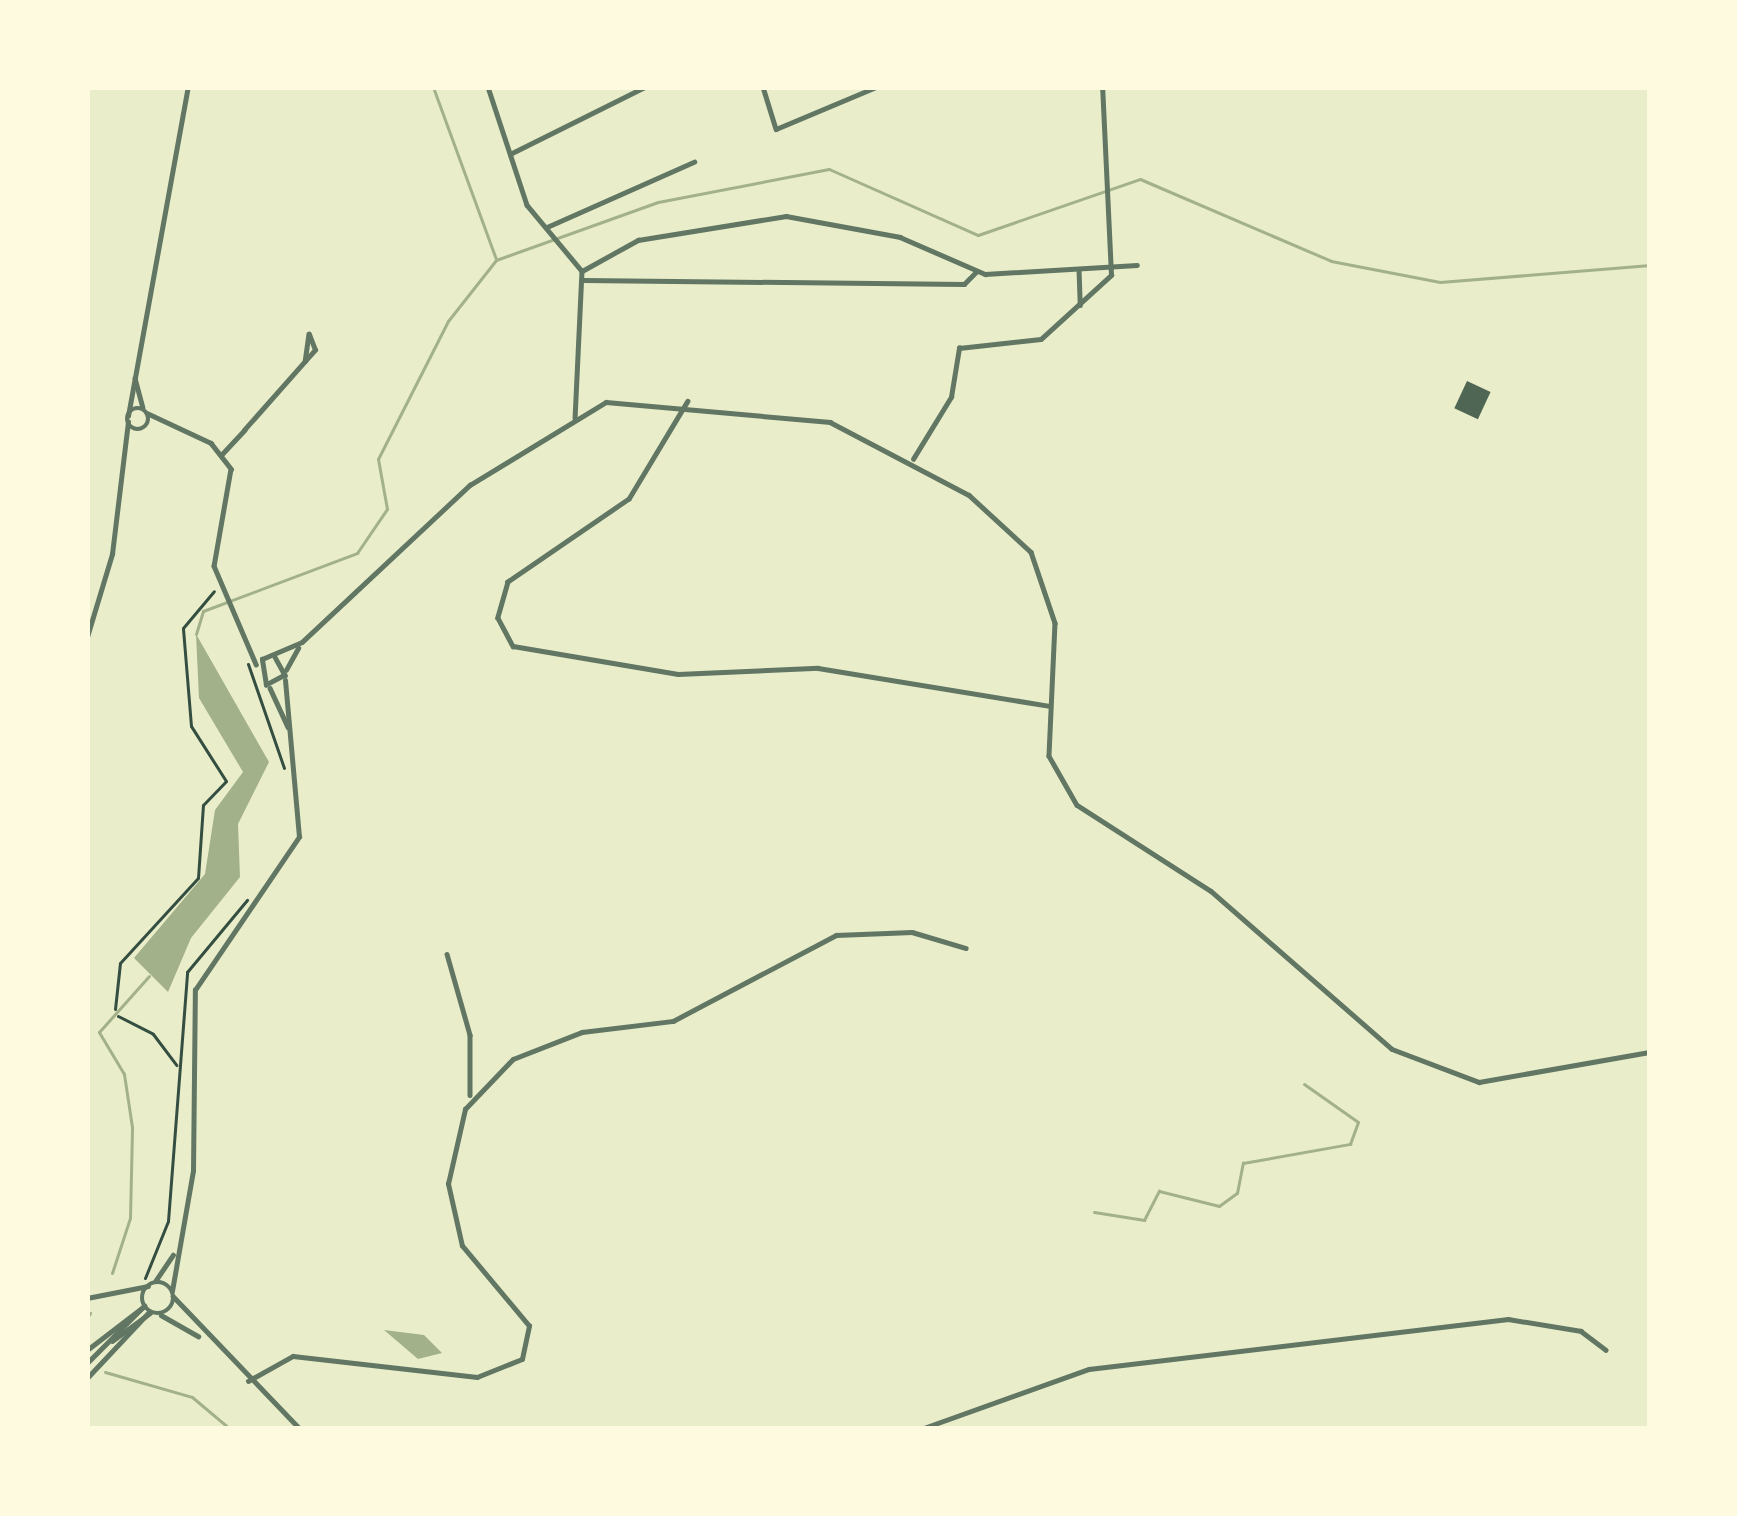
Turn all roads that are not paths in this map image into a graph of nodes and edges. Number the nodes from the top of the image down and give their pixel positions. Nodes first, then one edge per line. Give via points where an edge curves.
1 (188, 87) edge
2 (488, 87) edge
3 (645, 87) edge
4 (763, 87) edge
5 (876, 87) edge
6 (1102, 87) edge
7 (510, 154) junction
8 (694, 162) dead end
9 (552, 233) junction
10 (1137, 265) dead end
11 (1113, 266) junction
12 (1079, 268) junction
13 (976, 272) junction
14 (583, 276) junction
15 (1080, 305) junction
16 (135, 361) junction
17 (305, 361) dead end
18 (688, 401) junction
19 (146, 412) junction
20 (575, 418) junction
21 (128, 419) junction
22 (170, 427) junction
23 (141, 429) junction
24 (222, 454) junction
25 (125, 457) junction
26 (912, 460) junction
27 (87, 638) edge
28 (302, 642) junction
29 (250, 646) junction
30 (273, 657) junction
31 (257, 666) junction
32 (285, 675) junction
33 (266, 685) junction
34 (1051, 706) junction
35 (290, 732) junction
36 (966, 948) dead end
37 (447, 955) dead end
38 (1650, 1052) edge
39 (470, 1100) junction
40 (176, 1250) junction
41 (150, 1285) junction
42 (125, 1292) junction
43 (173, 1293) junction
44 (87, 1298) edge
45 (143, 1303) junction
46 (154, 1313) junction
47 (120, 1328) junction
48 (127, 1335) junction
49 (203, 1339) junction
50 (112, 1341) junction
51 (87, 1350) edge
52 (1606, 1350) dead end
53 (87, 1363) edge
54 (87, 1378) edge
55 (248, 1382) junction
56 (300, 1429) edge
57 (921, 1429) edge

1 - 16 street
2 - 7 street
3 - 7 street
4 - 5 street via 776,129
6 - 11 street
7 - 9 street
8 - 9 street
9 - 14 street
10 - 11 street
11 - 12 street
11 - 15 street
12 - 13 street
12 - 15 street
13 - 14 street via 966,284
13 - 14 street via 900,236 793,216 638,240
14 - 20 street
15 - 26 street via 1037,340 959,348 951,397
16 - 19 street
16 - 21 street
17 - 24 street
18 - 20 street via 619,398
18 - 26 street via 813,417
18 - 34 street via 629,499 508,582 498,618 513,646 678,674 818,668
19 - 21 street
19 - 22 street
19 - 23 street
20 - 28 street via 484,473
21 - 23 street
21 - 25 street
22 - 23 street
22 - 24 street
23 - 25 street
24 - 29 street via 236,486 215,552 221,586
25 - 27 street
26 - 34 street via 1031,552 1054,611
28 - 30 street
28 - 32 street
29 - 30 street
29 - 31 street
30 - 31 street
30 - 32 street
31 - 33 street
32 - 33 street
32 - 35 street
33 - 35 street
34 - 38 street via 1052,766 1077,805 1211,891 1417,1066 1486,1082
35 - 40 street via 297,848 195,990 193,1171
36 - 39 street via 884,930 816,940 673,1021 537,1046
37 - 39 street via 470,1035
39 - 55 street via 450,1151 451,1216 471,1260 529,1326 522,1359 477,1377 289,1356
40 - 41 street
40 - 43 street
41 - 42 street
41 - 43 street
41 - 45 street
42 - 44 street
42 - 45 street
43 - 46 street
43 - 49 street
45 - 46 street
45 - 47 street
46 - 48 street
46 - 49 street
47 - 50 street
47 - 51 street
48 - 50 street
48 - 54 street
49 - 55 street
50 - 53 street
52 - 57 street via 1550,1322 1089,1369
55 - 56 street

